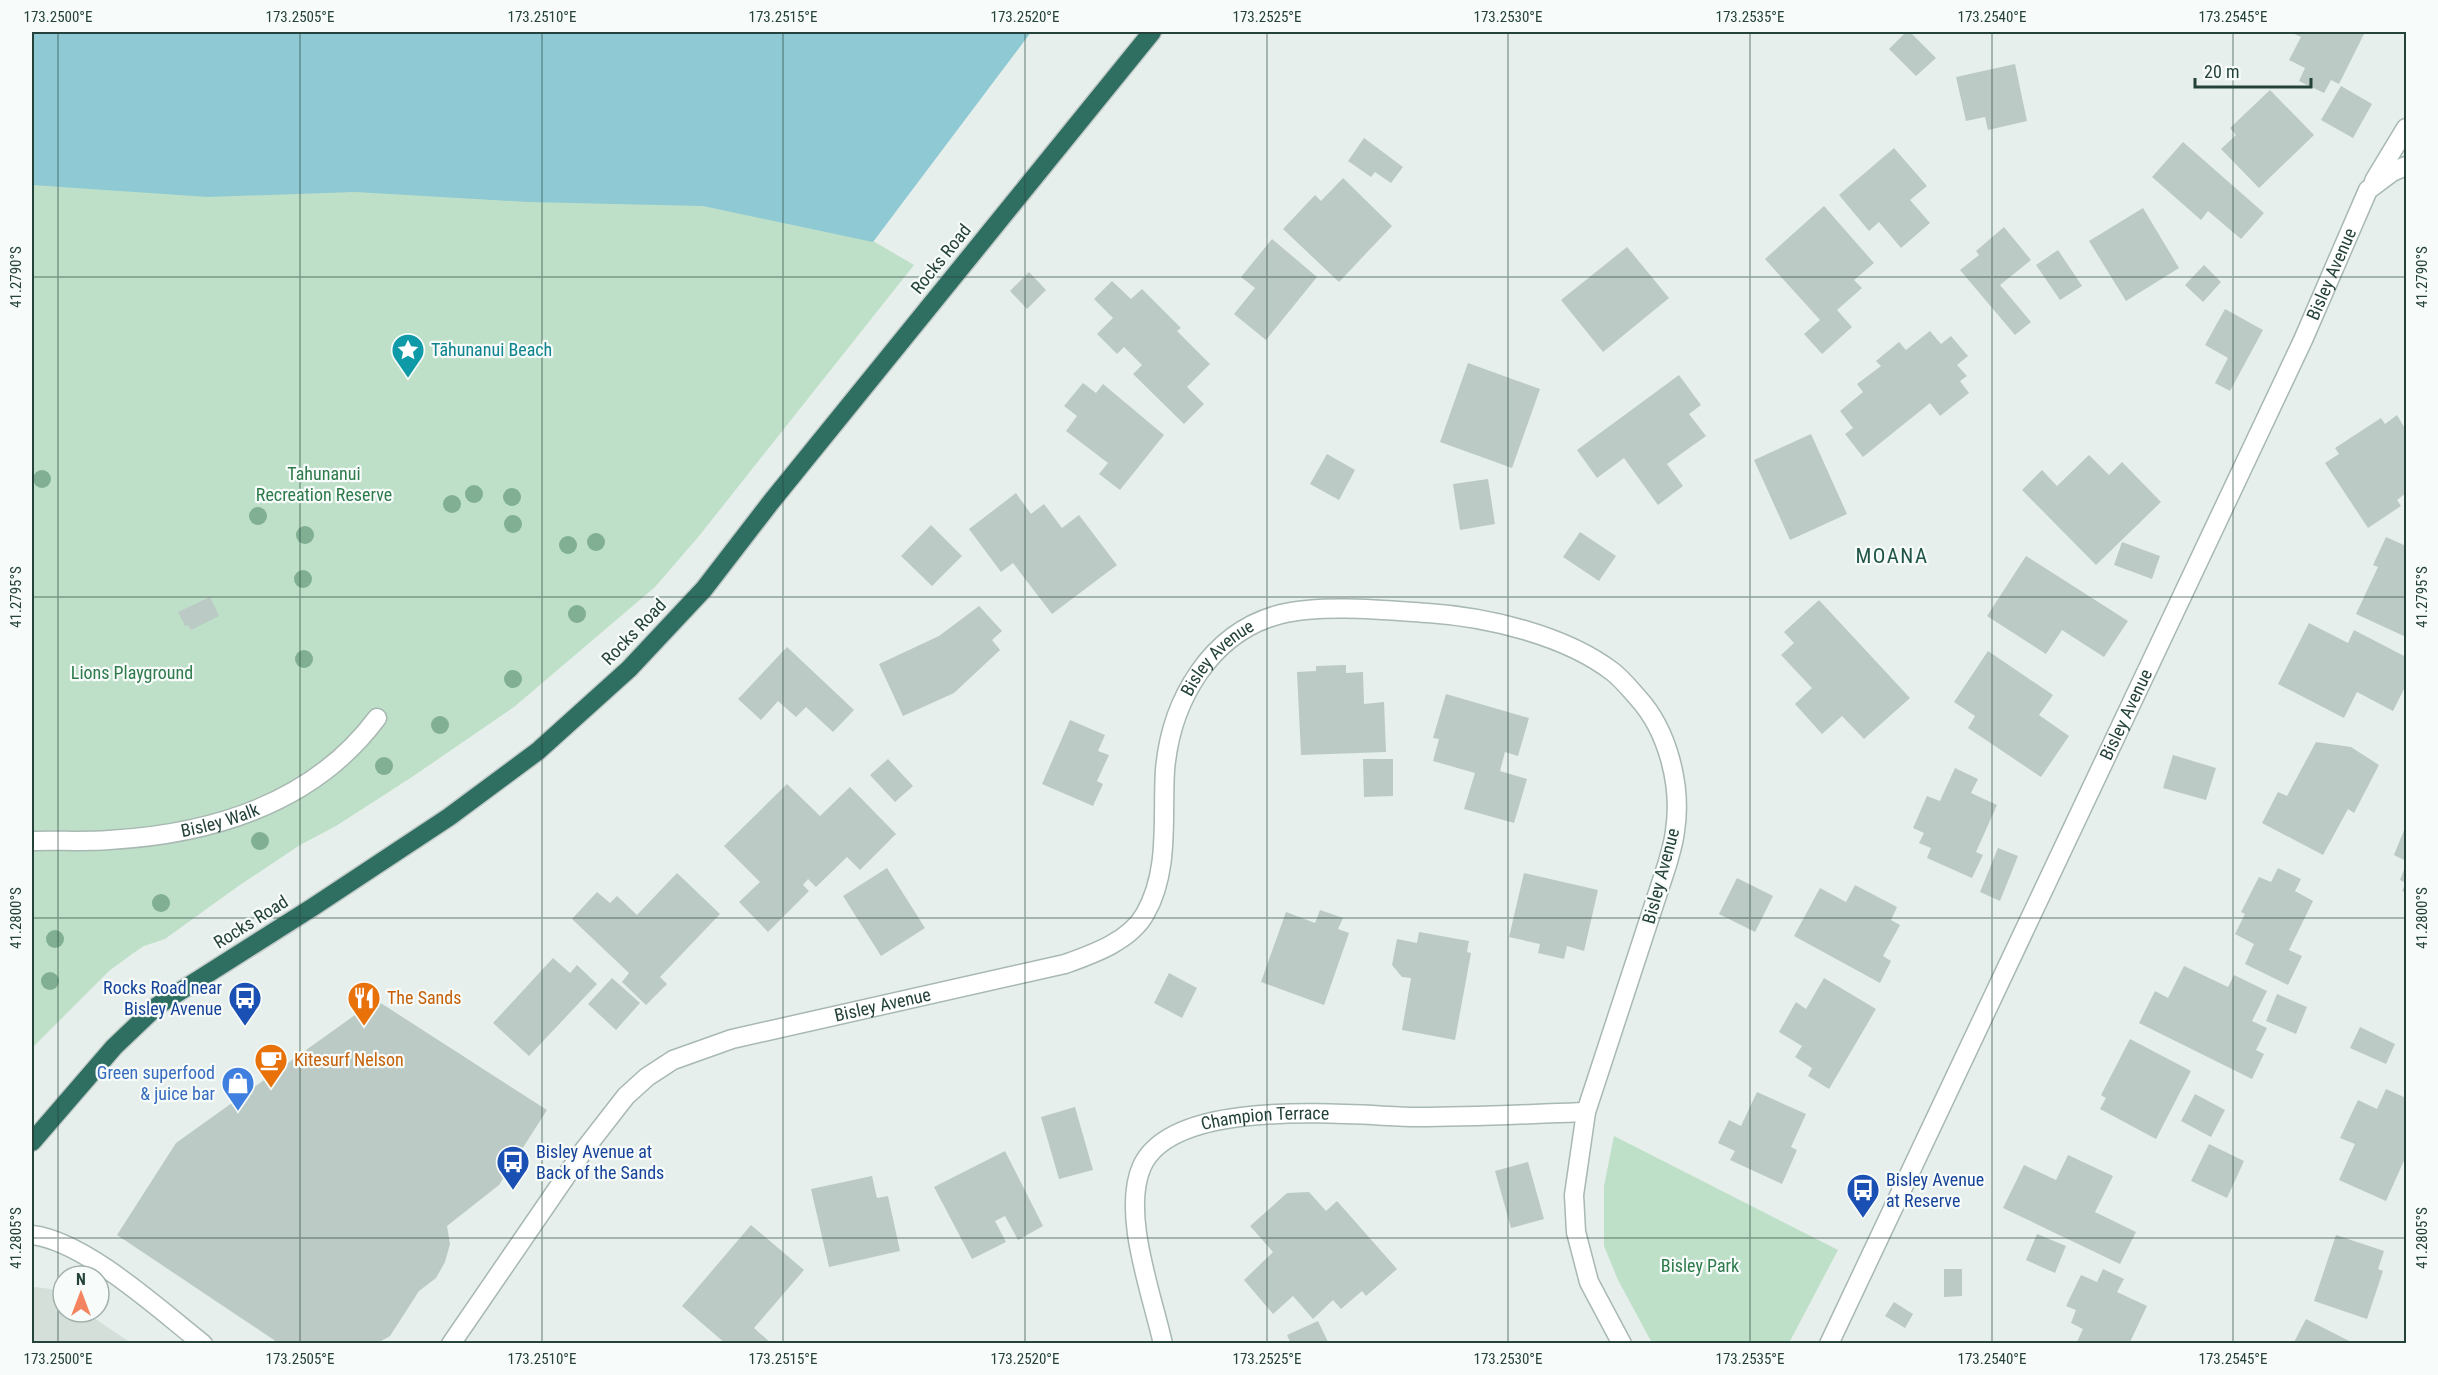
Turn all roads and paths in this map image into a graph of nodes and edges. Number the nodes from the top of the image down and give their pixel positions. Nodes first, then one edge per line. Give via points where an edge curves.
1 (1152, 32) edge
2 (2406, 128) edge
3 (2406, 166) edge
4 (2368, 190) junction
5 (377, 718) dead end
6 (32, 841) edge
7 (1586, 1112) junction
8 (32, 1142) edge
9 (32, 1235) edge
10 (203, 1344) edge
11 (451, 1344) edge
12 (1163, 1344) edge
13 (1622, 1344) edge
14 (1829, 1344) edge

1 - 8 highway, Rocks Road via 771,502 705,590 629,669 538,751 449,817 157,1006 114,1047
2 - 4 street
3 - 4 street, Bisley Avenue
4 - 14 street, Bisley Avenue via 2303,340
5 - 6 street, Bisley Walk via 351,750 293,793 221,823 120,839
7 - 11 street, Bisley Avenue via 1676,830 1677,797 1672,770 1656,724 1641,701 1593,658 1506,624 1380,610 1282,614 1257,623 1226,642 1190,685 1174,718 1168,745 1163,848 1156,887 1144,916 1119,940 1065,964 732,1039 673,1060 647,1077 619,1105
7 - 12 street, Champion Terrace via 1415,1117 1307,1112 1209,1123 1173,1134 1151,1152 1140,1174 1134,1200 1137,1235
7 - 13 street, Bisley Avenue via 1574,1195 1576,1232 1589,1282
9 - 10 street via 74,1248

